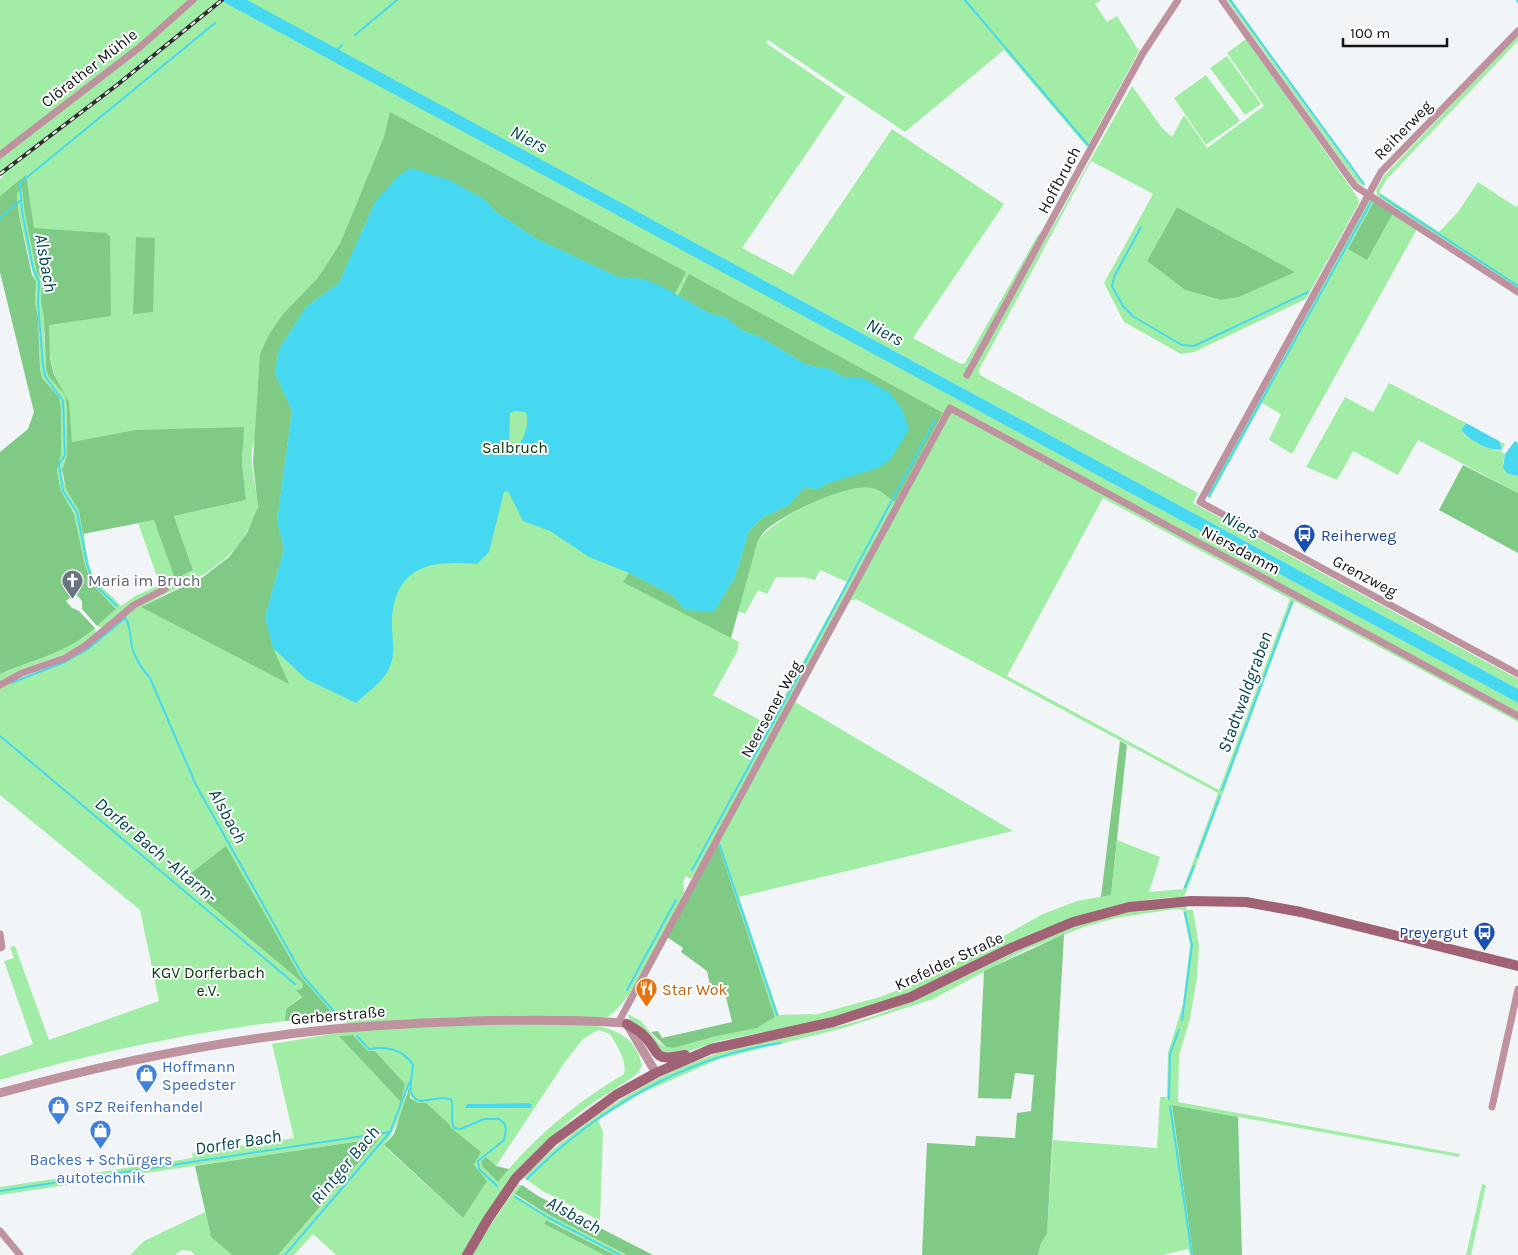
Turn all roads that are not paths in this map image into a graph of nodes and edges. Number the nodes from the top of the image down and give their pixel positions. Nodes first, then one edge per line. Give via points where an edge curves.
1 (193, 0) edge
2 (1178, 0) edge
3 (1222, 0) edge
4 (1518, 31) edge
5 (0, 155) edge
6 (1368, 193) junction
7 (1518, 292) edge
8 (967, 376) dead end
9 (950, 408) joint
10 (1200, 502) joint
11 (165, 589) dead end
12 (1518, 674) edge
13 (0, 685) edge
14 (1518, 716) edge
15 (0, 934) edge
16 (0, 948) edge
17 (1518, 966) edge
18 (1518, 990) edge
19 (622, 1024) junction
20 (711, 1049) junction
21 (656, 1073) junction
22 (0, 1094) edge
23 (1492, 1107) dead end
24 (0, 1231) edge
25 (20, 1255) edge
26 (468, 1255) edge

1 - 5 street, Clörather Mühle via 140,47
2 - 8 street, Hoffbruch via 1143,53
3 - 6 street via 1355,186
4 - 6 street, Reiherweg via 1381,172
6 - 7 street
6 - 10 street, Reiherweg
9 - 14 street, Niersdamm
9 - 19 street, Neersener Weg
10 - 12 street, Grenzweg
11 - 13 street via 134,605 85,646 65,658 22,673
15 - 16 street
17 - 20 main road, Krefelder Straße via 1301,912 1246,902 1191,901 1147,905 1073,922 1011,948 920,993 878,1009
18 - 23 street
19 - 20 main road via 642,1034 663,1058
19 - 21 street
19 - 22 street, Gerberstraße via 484,1020 334,1028 181,1050
20 - 21 main road, Krefelder Straße
21 - 26 main road, Krefelder Straße via 616,1095 553,1141 516,1178
24 - 25 street

